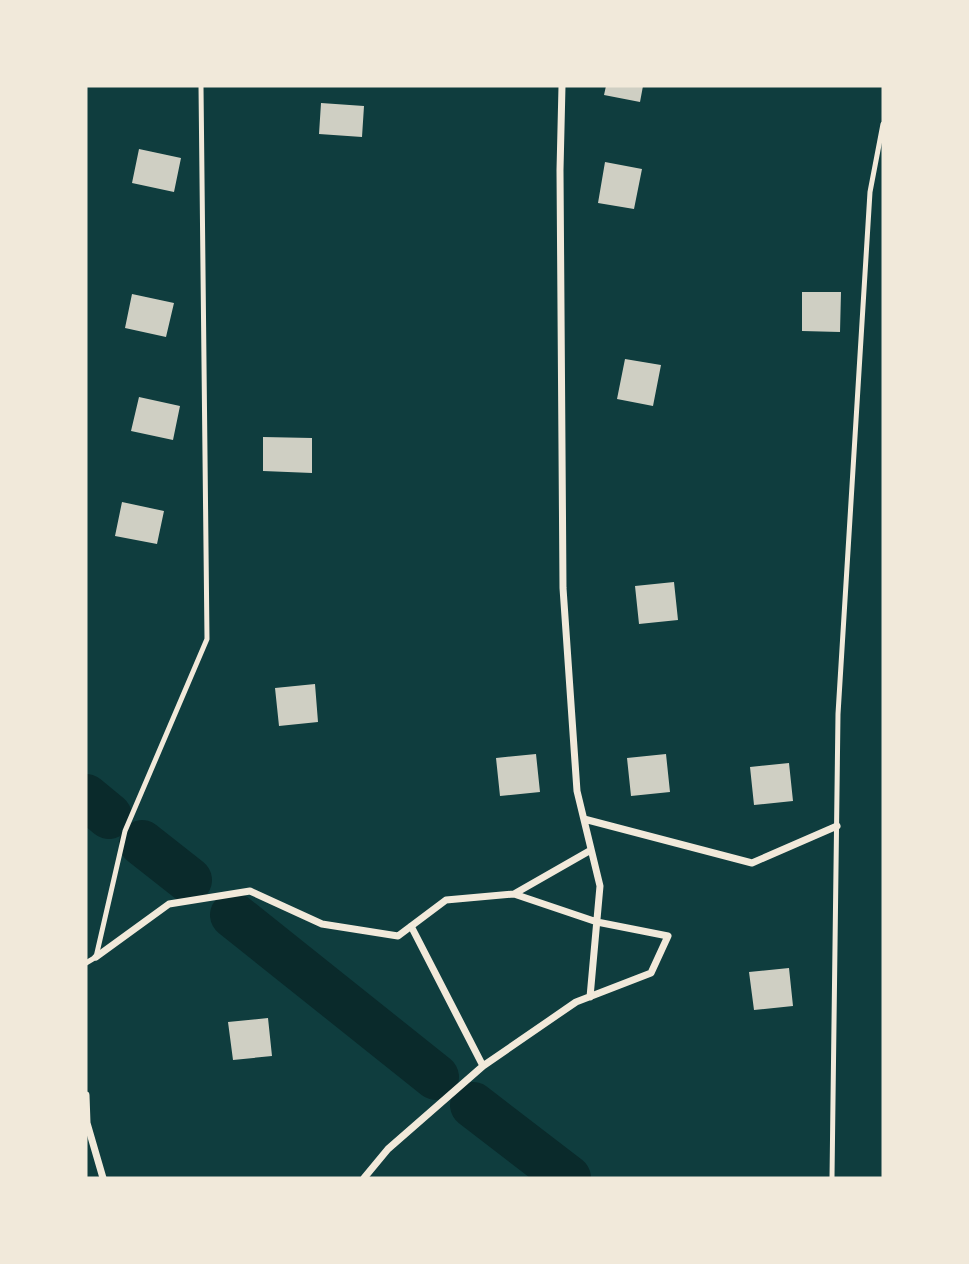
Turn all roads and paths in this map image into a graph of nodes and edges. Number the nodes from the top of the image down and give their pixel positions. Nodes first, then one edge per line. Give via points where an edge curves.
1 (201, 86) edge
2 (562, 86) edge
3 (883, 124) edge
4 (584, 819) junction
5 (836, 826) junction
6 (591, 850) junction
7 (514, 894) junction
8 (597, 922) junction
9 (411, 926) junction
10 (96, 957) junction
11 (86, 963) edge
12 (590, 997) junction
13 (483, 1066) junction
14 (86, 1095) edge
15 (103, 1178) edge
16 (365, 1178) edge
17 (832, 1178) edge

1 - 10 lane via 207,639 125,831
2 - 4 street via 563,588 577,791
3 - 5 lane via 870,192 839,687
4 - 5 street via 751,863
4 - 6 street
5 - 17 lane
6 - 7 street
6 - 8 street via 600,886
7 - 8 street
7 - 9 street via 446,900
8 - 12 street
8 - 12 street via 668,936 651,973
9 - 10 street via 398,936 323,924 250,891 169,904
9 - 13 street
10 - 11 lane
12 - 13 street
13 - 16 street via 388,1149
14 - 15 street via 87,1123

